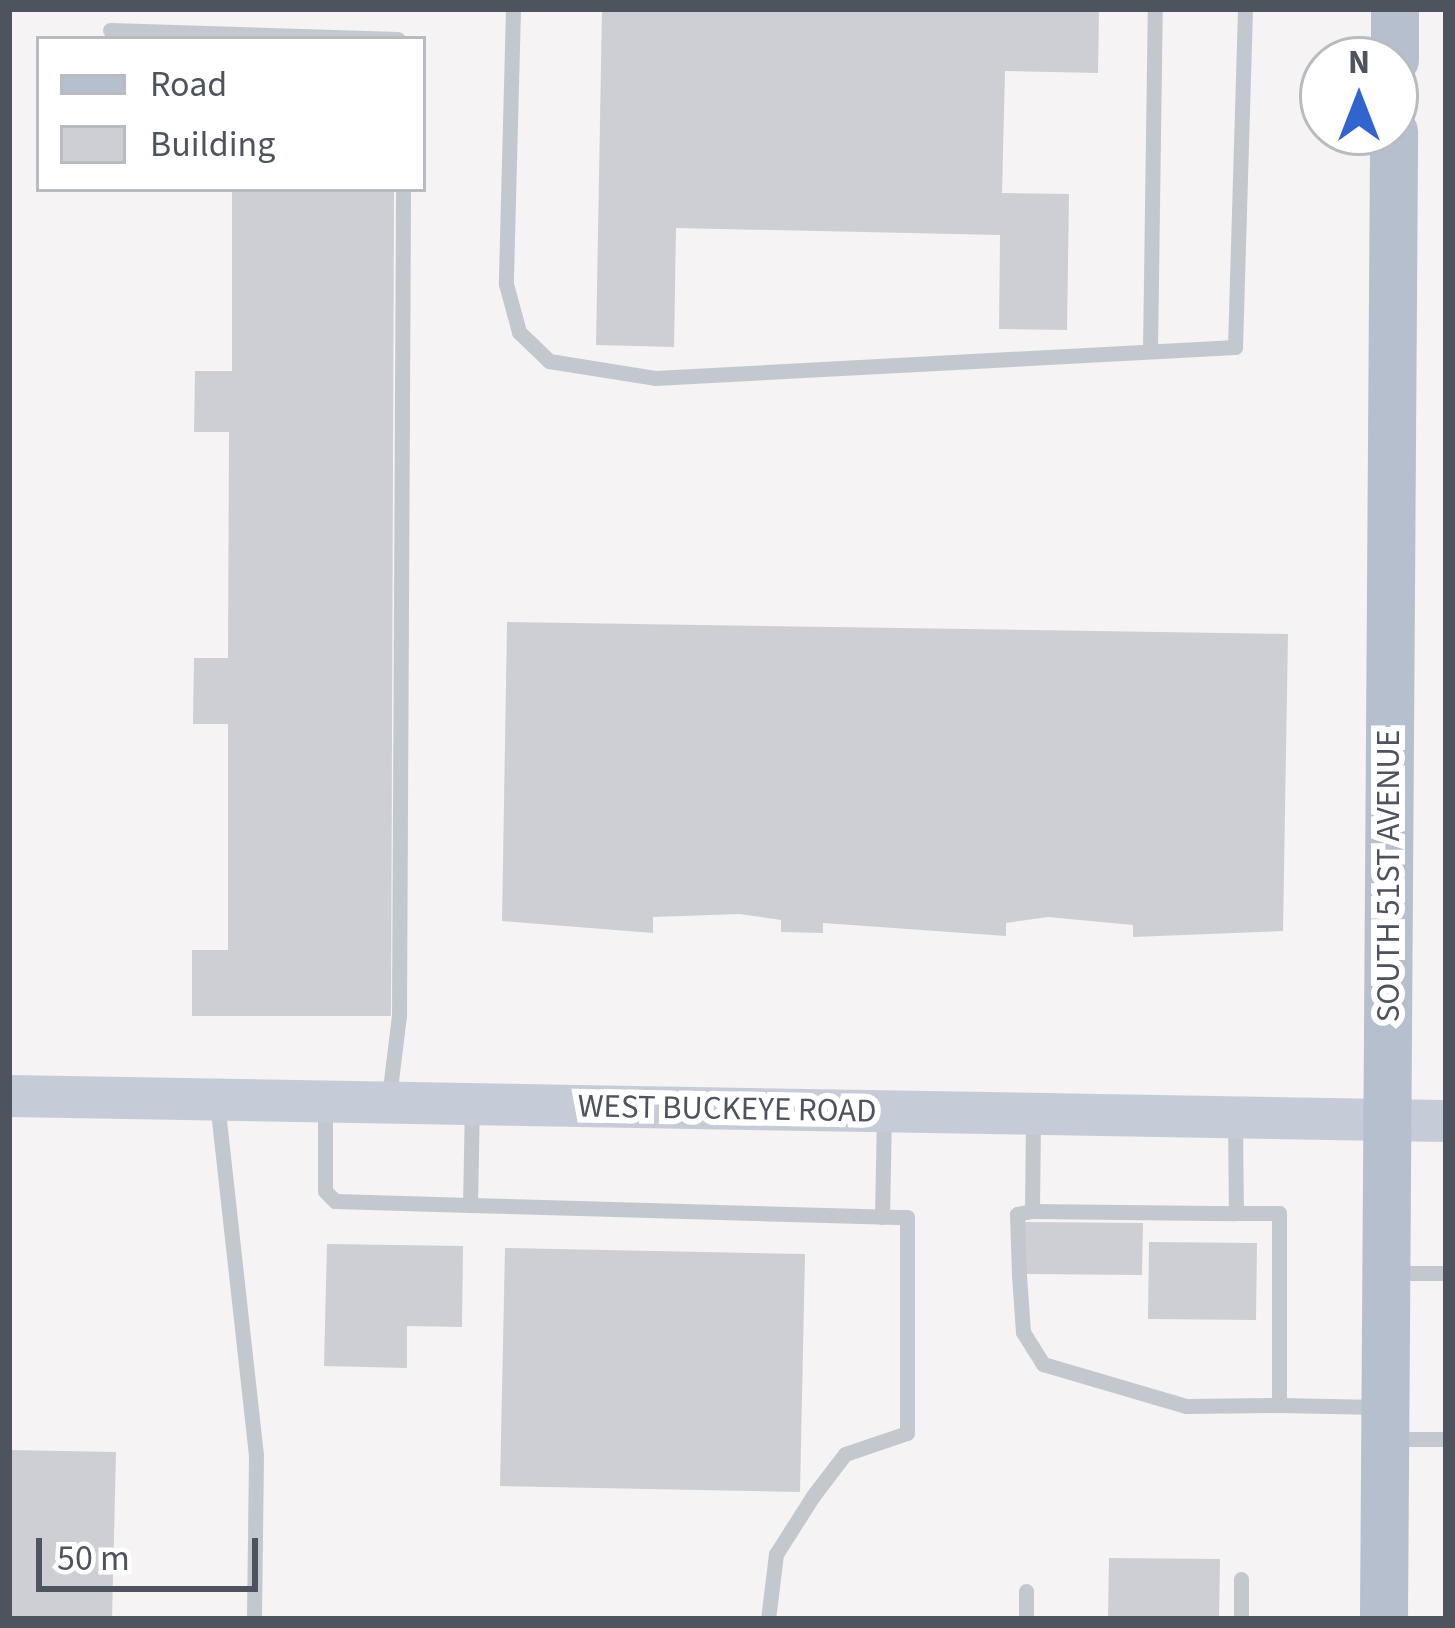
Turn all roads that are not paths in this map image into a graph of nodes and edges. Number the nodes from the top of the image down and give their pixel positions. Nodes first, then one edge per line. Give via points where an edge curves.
1 (513, 9) edge
2 (1156, 9) edge
3 (1245, 9) edge
4 (110, 29) dead end
5 (312, 36) edge
6 (1394, 156) edge
7 (403, 192) edge
8 (1150, 351) junction
9 (9, 1096) edge
10 (217, 1100) junction
11 (325, 1102) junction
12 (388, 1103) junction
13 (472, 1105) junction
14 (884, 1112) junction
15 (1033, 1114) junction
16 (1235, 1118) junction
17 (1388, 1121) junction
18 (1446, 1121) edge
19 (470, 1205) junction
20 (1032, 1211) junction
21 (1236, 1213) junction
22 (882, 1217) junction
23 (1387, 1274) junction
24 (1446, 1274) edge
25 (1279, 1405) junction
26 (1386, 1423) junction
27 (1446, 1439) edge
28 (1241, 1579) dead end
29 (1027, 1591) dead end
30 (254, 1619) edge
31 (768, 1619) edge
32 (1026, 1619) edge
33 (1241, 1619) edge
34 (1384, 1619) edge

1 - 8 lane via 506,284 519,332 549,361 655,378
2 - 8 lane
3 - 8 lane via 1234,347
4 - 5 lane
6 - 17 main road, SOUTH 51ST AVENUE
7 - 12 lane via 399,1015
9 - 10 main road, WEST BUCKEYE ROAD
10 - 11 main road, WEST BUCKEYE ROAD
10 - 30 lane via 256,1455
11 - 12 main road, WEST BUCKEYE ROAD
11 - 19 lane via 335,1201
12 - 13 main road, WEST BUCKEYE ROAD
13 - 14 main road, WEST BUCKEYE ROAD
13 - 19 lane
14 - 15 main road, WEST BUCKEYE ROAD
14 - 22 lane
15 - 16 main road, WEST BUCKEYE ROAD
15 - 20 lane
16 - 17 main road, WEST BUCKEYE ROAD
16 - 21 lane
17 - 18 main road, WEST BUCKEYE ROAD
17 - 23 main road, SOUTH 51ST AVENUE
19 - 22 lane
20 - 21 lane
20 - 25 lane via 1017,1214 1020,1294 1023,1332 1043,1364 1186,1406
21 - 25 lane via 1279,1213
22 - 31 lane via 907,1217 907,1433 845,1454 813,1496 776,1554
23 - 24 lane
23 - 26 main road, SOUTH 51ST AVENUE
25 - 26 lane
26 - 27 lane
26 - 34 main road, SOUTH 51ST AVENUE
28 - 33 lane
29 - 32 lane

